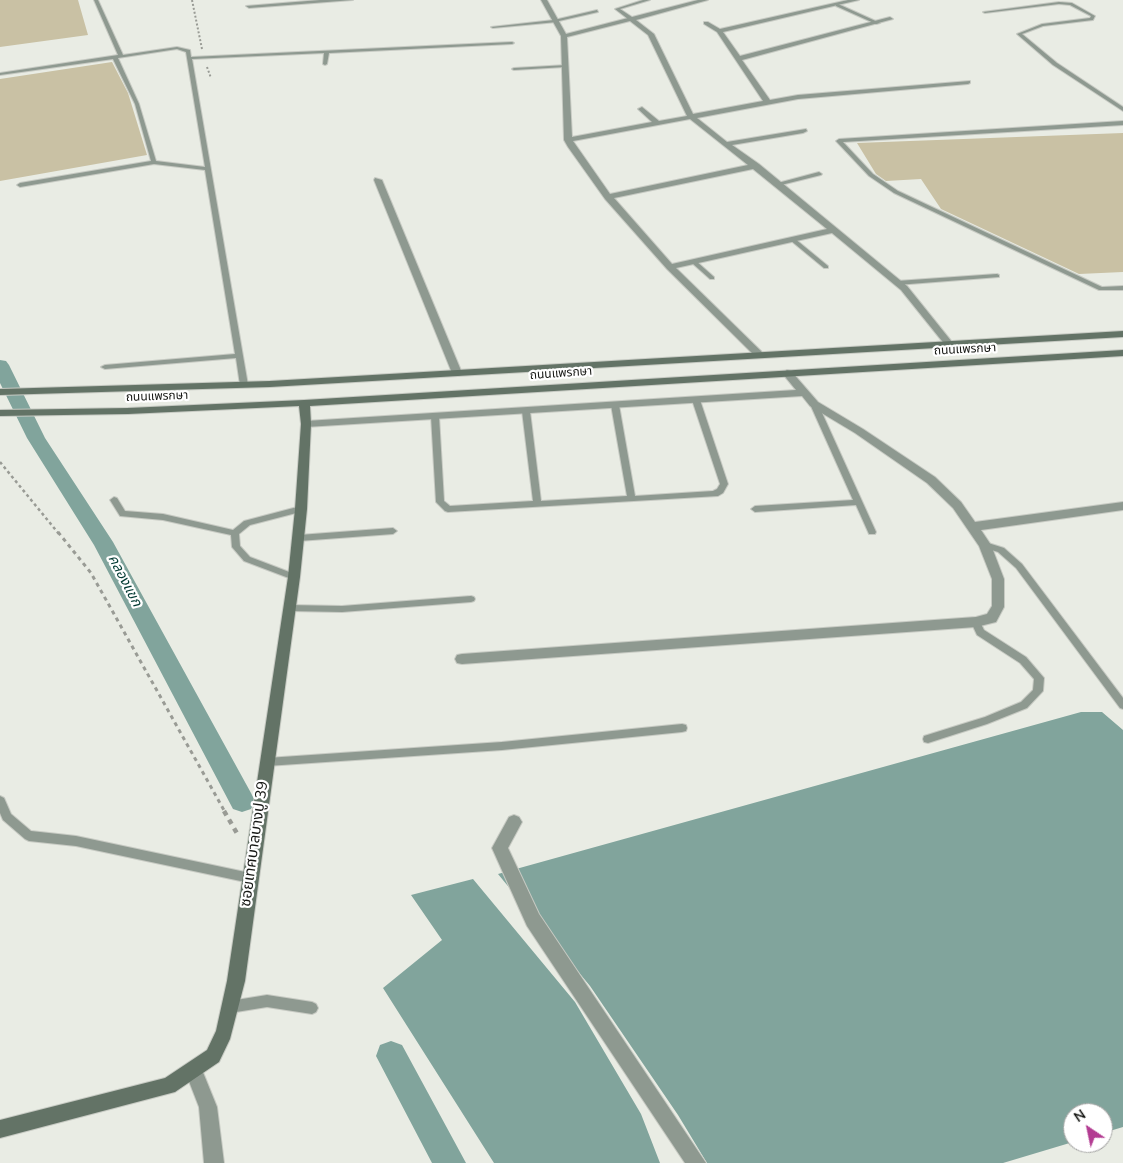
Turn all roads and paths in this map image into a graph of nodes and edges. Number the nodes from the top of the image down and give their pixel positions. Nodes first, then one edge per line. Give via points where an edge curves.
1 (96, 0) edge
2 (192, 0) edge
3 (350, 0) edge
4 (544, 0) edge
5 (648, 0) edge
6 (705, 0) edge
7 (856, 0) edge
8 (313, 1) edge
9 (837, 5) junction
10 (249, 6) dead end
11 (597, 11) dead end
12 (985, 12) dead end
13 (630, 18) junction
14 (557, 20) junction
15 (890, 20) dead end
16 (706, 23) dead end
17 (878, 23) junction
18 (494, 27) dead end
19 (719, 31) junction
20 (564, 36) junction
21 (512, 43) dead end
22 (327, 51) junction
23 (118, 57) junction
24 (204, 57) junction
25 (189, 58) junction
26 (737, 59) junction
27 (325, 64) dead end
28 (565, 66) junction
29 (514, 69) dead end
30 (0, 74) edge
31 (211, 78) dead end
32 (968, 82) dead end
33 (768, 103) junction
34 (642, 109) dead end
35 (1123, 109) edge
36 (691, 117) junction
37 (657, 123) junction
38 (1123, 123) edge
39 (803, 131) dead end
40 (568, 140) junction
41 (728, 144) junction
42 (154, 162) junction
43 (756, 166) junction
44 (208, 169) junction
45 (820, 174) dead end
46 (378, 180) dead end
47 (777, 184) junction
48 (20, 185) dead end
49 (608, 197) junction
50 (834, 230) junction
51 (792, 239) junction
52 (694, 262) junction
53 (826, 267) dead end
54 (670, 268) junction
55 (997, 276) dead end
56 (712, 278) dead end
57 (897, 283) junction
58 (1123, 288) edge
59 (1123, 334) edge
60 (949, 344) junction
61 (1123, 353) edge
62 (760, 355) junction
63 (240, 356) junction
64 (105, 368) dead end
65 (457, 373) junction
66 (787, 373) junction
67 (244, 385) junction
68 (0, 392) edge
69 (804, 393) junction
70 (696, 400) junction
71 (304, 403) junction
72 (814, 404) junction
73 (614, 405) junction
74 (526, 411) junction
75 (0, 413) edge
76 (435, 416) junction
77 (306, 424) junction
78 (0, 462) edge
79 (632, 499) junction
80 (114, 500) dead end
81 (858, 502) junction
82 (537, 504) junction
83 (1123, 506) edge
84 (301, 509) junction
85 (755, 509) dead end
86 (973, 528) junction
87 (392, 531) dead end
88 (872, 532) dead end
89 (234, 533) junction
90 (299, 538) junction
91 (986, 545) junction
92 (294, 578) junction
93 (471, 599) dead end
94 (289, 608) junction
95 (976, 622) junction
96 (462, 659) dead end
97 (1123, 705) edge
98 (682, 728) dead end
99 (928, 739) dead end
100 (267, 762) junction
101 (0, 801) edge
102 (514, 822) dead end
103 (238, 835) dead end
104 (250, 878) junction
105 (230, 1007) junction
106 (312, 1008) dead end
107 (194, 1071) junction
108 (0, 1129) edge
109 (214, 1163) edge
110 (696, 1163) edge

1 - 23 lane
2 - 24 path
3 - 8 street
4 - 14 street
5 - 13 lane via 617,9
6 - 13 street
7 - 9 street
8 - 10 street
9 - 17 lane
9 - 19 street
11 - 14 lane
12 - 35 lane via 1059,3 1071,4 1093,16 1091,19 1042,25 1019,34 1055,64
13 - 20 street
13 - 36 street via 651,34
14 - 18 lane
14 - 20 street
15 - 17 street
16 - 19 street
17 - 26 street
19 - 26 street
20 - 28 street
21 - 22 lane
22 - 24 lane
22 - 27 lane
23 - 25 lane via 178,48 185,49
23 - 30 lane
23 - 42 lane via 137,104
24 - 25 lane
24 - 31 path
25 - 44 lane
26 - 33 street
28 - 29 lane
28 - 40 street
32 - 33 street
33 - 36 street
34 - 37 street
36 - 37 street
36 - 41 street
37 - 40 street
38 - 58 lane via 839,141 871,175 896,192 1100,289
39 - 41 street
40 - 49 street
41 - 43 street
42 - 44 lane
42 - 48 lane
43 - 47 street
43 - 49 street
44 - 63 lane
45 - 47 lane
46 - 65 street
47 - 50 street
49 - 54 street
50 - 51 street
50 - 57 street
51 - 52 street
51 - 53 lane
52 - 54 street
52 - 56 lane
54 - 62 street
55 - 57 lane
57 - 60 street
59 - 60 main road, ถนนแพรกษา
60 - 62 main road, ถนนแพรกษา
61 - 66 main road, ถนนแพรกษา
62 - 65 main road, ถนนแพรกษา
63 - 64 lane
63 - 67 lane
65 - 67 main road, ถนนแพรกษา
66 - 69 street
66 - 71 main road, ถนนแพรกษา
67 - 68 main road, ถนนแพรกษา
69 - 70 street
69 - 72 street
70 - 73 street
70 - 79 lane via 724,484 715,494
71 - 75 main road, ถนนแพรกษา
71 - 77 main road, ซอยเทศบาลบางปู 39
72 - 81 lane
72 - 86 street via 930,480 956,505
73 - 74 street
73 - 79 lane
74 - 76 street
74 - 82 lane
76 - 77 street
76 - 82 lane via 440,502 444,507 448,510
77 - 84 main road, ซอยเทศบาลบางปู 39
78 - 103 path via 91,573
79 - 82 lane
80 - 89 lane via 123,514 163,517
81 - 85 lane
81 - 88 lane
83 - 86 street
84 - 89 lane via 247,523
84 - 90 main road, ซอยเทศบาลบางปู 39
86 - 91 street
87 - 90 lane
89 - 92 lane via 236,547 247,559
90 - 92 main road, ซอยเทศบาลบางปู 39
91 - 95 street via 998,579 998,606 991,618
91 - 97 lane via 1001,550 1019,566
92 - 94 main road, ซอยเทศบาลบางปู 39
93 - 94 lane via 342,609
94 - 100 main road, ซอยเทศบาลบางปู 39
95 - 96 street
95 - 99 lane via 980,632 1023,660 1039,678 1038,691 1024,704 988,720
98 - 100 lane via 502,746
100 - 104 main road, ซอยเทศบาลบางปู 39
101 - 104 lane via 7,817 29,836 76,841
102 - 110 street via 500,848 532,920
104 - 105 main road, ซอยเทศบาลบางปู 39
105 - 106 lane via 267,1001
105 - 107 main road, ซอยเทศบาลบางปู 39 via 224,1033 213,1056
107 - 108 main road, ซอยเทศบาลบางปู 39 via 169,1086
107 - 109 street via 208,1107

